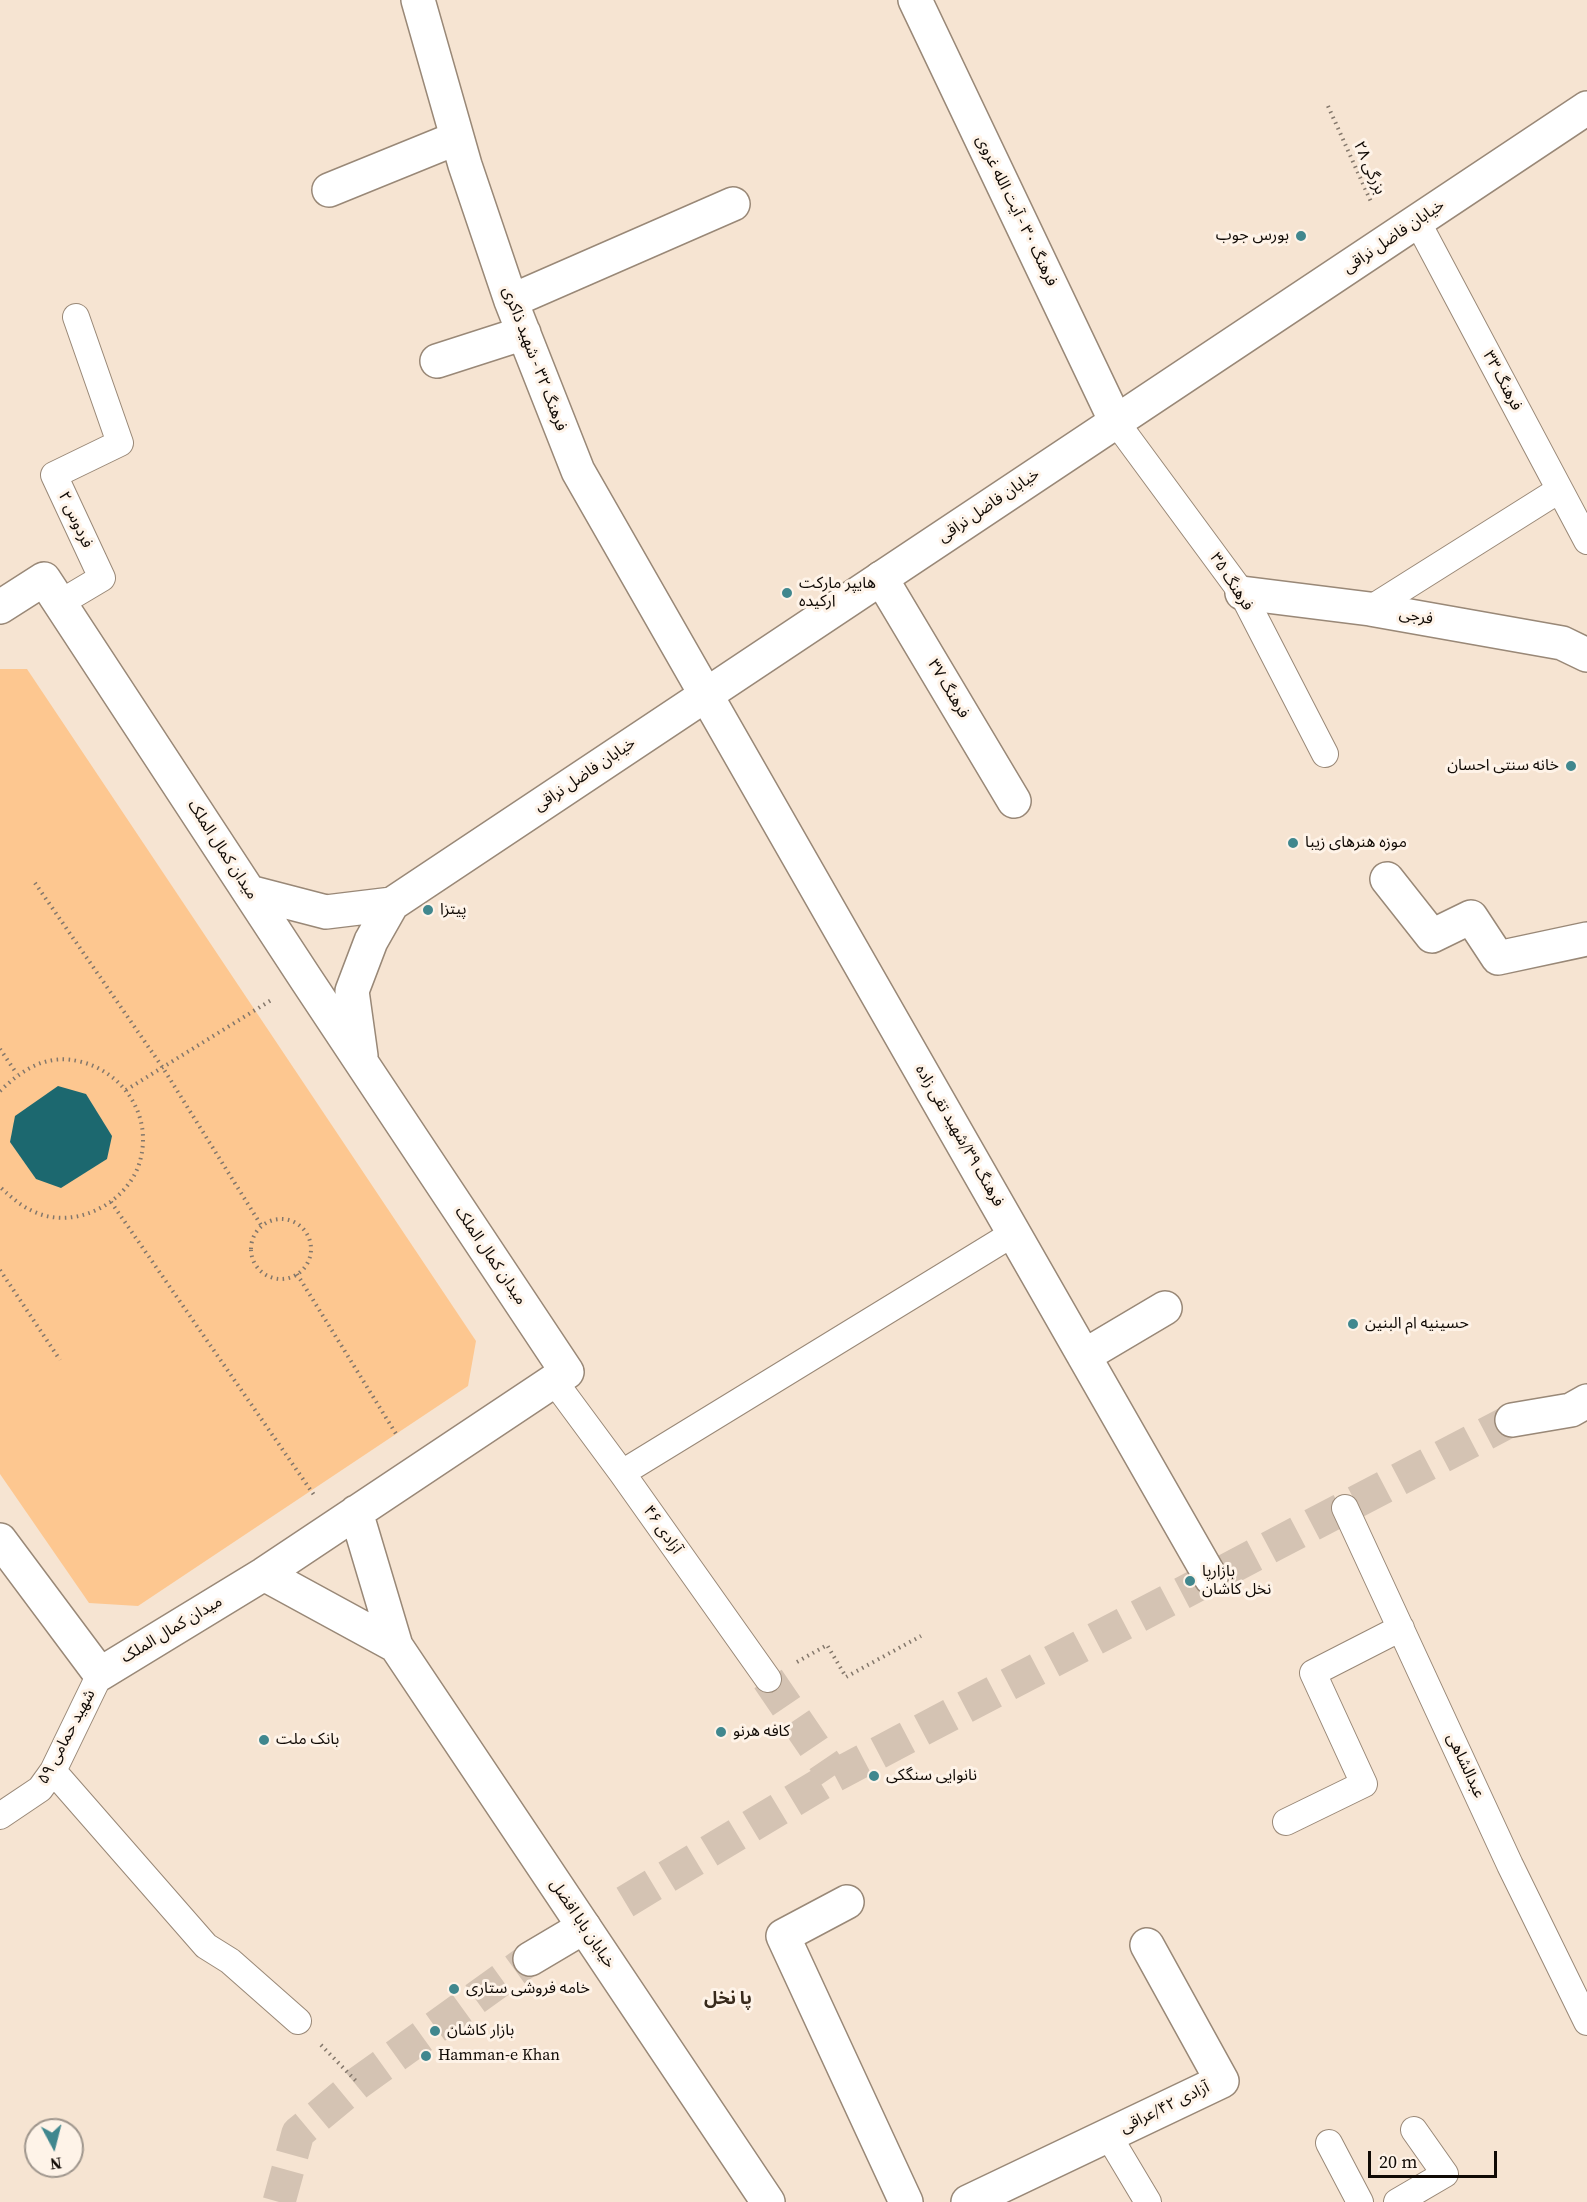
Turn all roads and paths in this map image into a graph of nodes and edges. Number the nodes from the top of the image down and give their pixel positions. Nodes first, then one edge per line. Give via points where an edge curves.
1 (418, 0) edge
2 (915, 0) edge
3 (1328, 106) dead end
4 (1587, 108) edge
5 (457, 138) junction
6 (329, 190) dead end
7 (733, 204) dead end
8 (1418, 221) junction
9 (1389, 241) junction
10 (511, 301) junction
11 (76, 317) dead end
12 (524, 333) junction
13 (437, 361) dead end
14 (1116, 422) junction
15 (1559, 490) junction
16 (1581, 514) edge
17 (1587, 541) edge
18 (881, 578) junction
19 (1242, 592) junction
20 (60, 603) junction
21 (0, 608) edge
22 (1370, 609) junction
23 (1587, 655) edge
24 (706, 694) junction
25 (1325, 754) dead end
26 (1014, 801) dead end
27 (1387, 879) dead end
28 (35, 883) dead end
29 (249, 892) junction
30 (392, 904) junction
31 (1587, 939) edge
32 (0, 1049) edge
33 (362, 1064) junction
34 (17, 1074) junction
35 (0, 1091) edge
36 (0, 1187) edge
37 (111, 1202) junction
38 (261, 1225) junction
39 (1014, 1233) junction
40 (0, 1270) edge
41 (297, 1274) junction
42 (1165, 1308) dead end
43 (1084, 1356) junction
44 (60, 1360) dead end
45 (554, 1381) junction
46 (1587, 1401) edge
47 (1512, 1420) tunnel mouth
48 (396, 1434) dead end
49 (622, 1473) junction
50 (1345, 1508) dead end
51 (346, 1519) junction
52 (0, 1539) edge
53 (264, 1574) junction
54 (1210, 1578) dead end
55 (1401, 1628) junction
56 (921, 1636) dead end
57 (396, 1646) junction
58 (100, 1674) junction
59 (768, 1679) joint
60 (53, 1771) junction
61 (0, 1816) edge
62 (1286, 1822) dead end
63 (847, 1902) dead end
64 (584, 1927) junction
65 (1147, 1945) dead end
66 (530, 1959) tunnel mouth
67 (298, 2021) joint
68 (1587, 2022) edge
69 (358, 2083) dead end
70 (1414, 2130) dead end
71 (1108, 2135) junction
72 (1329, 2143) dead end
73 (768, 2202) edge
74 (906, 2202) edge
75 (968, 2202) edge
76 (1148, 2202) edge
77 (1360, 2202) edge
78 (1397, 2202) edge

1 - 5 street, فرهنگ ۳۲ - شهید ذاکری
2 - 14 street, فرهنگ ۳۰ - آیت الله غروی
3 - 9 path, بزرگی ۲۸
4 - 8 street, خیابان فاضل نراقی
5 - 6 street
5 - 10 street, فرهنگ ۳۲ - شهید ذاکری
7 - 10 street
8 - 9 street, خیابان فاضل نراقی
8 - 15 lane, فرهنگ ۳۳
9 - 14 street, خیابان فاضل نراقی
10 - 12 street, فرهنگ ۳۲ - شهید ذاکری
11 - 20 lane, فردوس ۲ via 120,444 54,475 102,578
12 - 13 street
12 - 24 street, فرهنگ ۳۲ - شهید ذاکری via 578,471
14 - 18 street, خیابان فاضل نراقی
14 - 19 lane, فرهنگ ۳۵
15 - 16 lane, فرهنگ ۳۳
15 - 22 lane
16 - 17 lane, فرهنگ ۳۳
18 - 24 street, خیابان فاضل نراقی
18 - 26 street, فرهنگ ۳۷
19 - 22 street, فرجی
19 - 25 lane, فرهنگ ۳۵
20 - 21 street, میدان کمال الملک via 44,579
20 - 29 street, میدان کمال الملک
22 - 23 street, فرجی via 1562,643
24 - 30 street, خیابان فاضل نراقی
24 - 39 street, فرهنگ ۳۹/شهید تقی زاده
27 - 31 street via 1432,936 1471,917 1498,958
28 - 38 path via 163,1068
29 - 30 street, خیابان فاضل نراقی via 326,912
29 - 33 street, میدان کمال الملک
30 - 33 street, خیابان فاضل نراقی via 371,941 352,991
32 - 34 path
33 - 45 street, میدان کمال الملک via 567,1372
34 - 35 path
34 - 37 path via 42,1062 70,1059 96,1066 126,1090 143,1130 141,1157 130,1183
36 - 37 path via 17,1203 39,1214 64,1218 89,1214
37 - 51 path
38 - 41 path via 251,1242 254,1262 268,1276 278,1279
38 - 41 path via 279,1218 305,1230 310,1239 310,1259
39 - 43 street, فرهنگ ۳۹/شهید تقی زاده
39 - 49 lane
40 - 44 path
41 - 48 path
42 - 43 street
43 - 54 street, فرهنگ ۳۹/شهید تقی زاده
45 - 49 lane, آزادی ۴۶
45 - 51 street, میدان کمال الملک
46 - 47 street via 1571,1410
49 - 59 lane, آزادی ۴۶
50 - 55 lane, عبدالشاهی
51 - 53 street, میدان کمال الملک
51 - 57 street, خیابان بابا افضل
52 - 58 street
53 - 57 street, خیابان بابا افضل
53 - 58 street, میدان کمال الملک
55 - 62 lane via 1313,1673 1364,1784
55 - 68 lane, عبدالشاهی
56 - 59 path via 846,1677 827,1645
57 - 64 street, خیابان بابا افضل
58 - 60 lane, شهید حمامی ۵۹
60 - 61 lane, شهید حمامی ۵۹ via 40,1789
60 - 67 lane via 206,1946 230,1960
63 - 74 street via 783,1935
64 - 66 street
64 - 73 street, خیابان بابا افضل
65 - 71 street, آزادی ۴۲/عراقی via 1222,2081
67 - 69 path
70 - 78 lane via 1446,2174
71 - 75 street, آزادی ۴۲/عراقی
71 - 76 lane
72 - 77 lane

